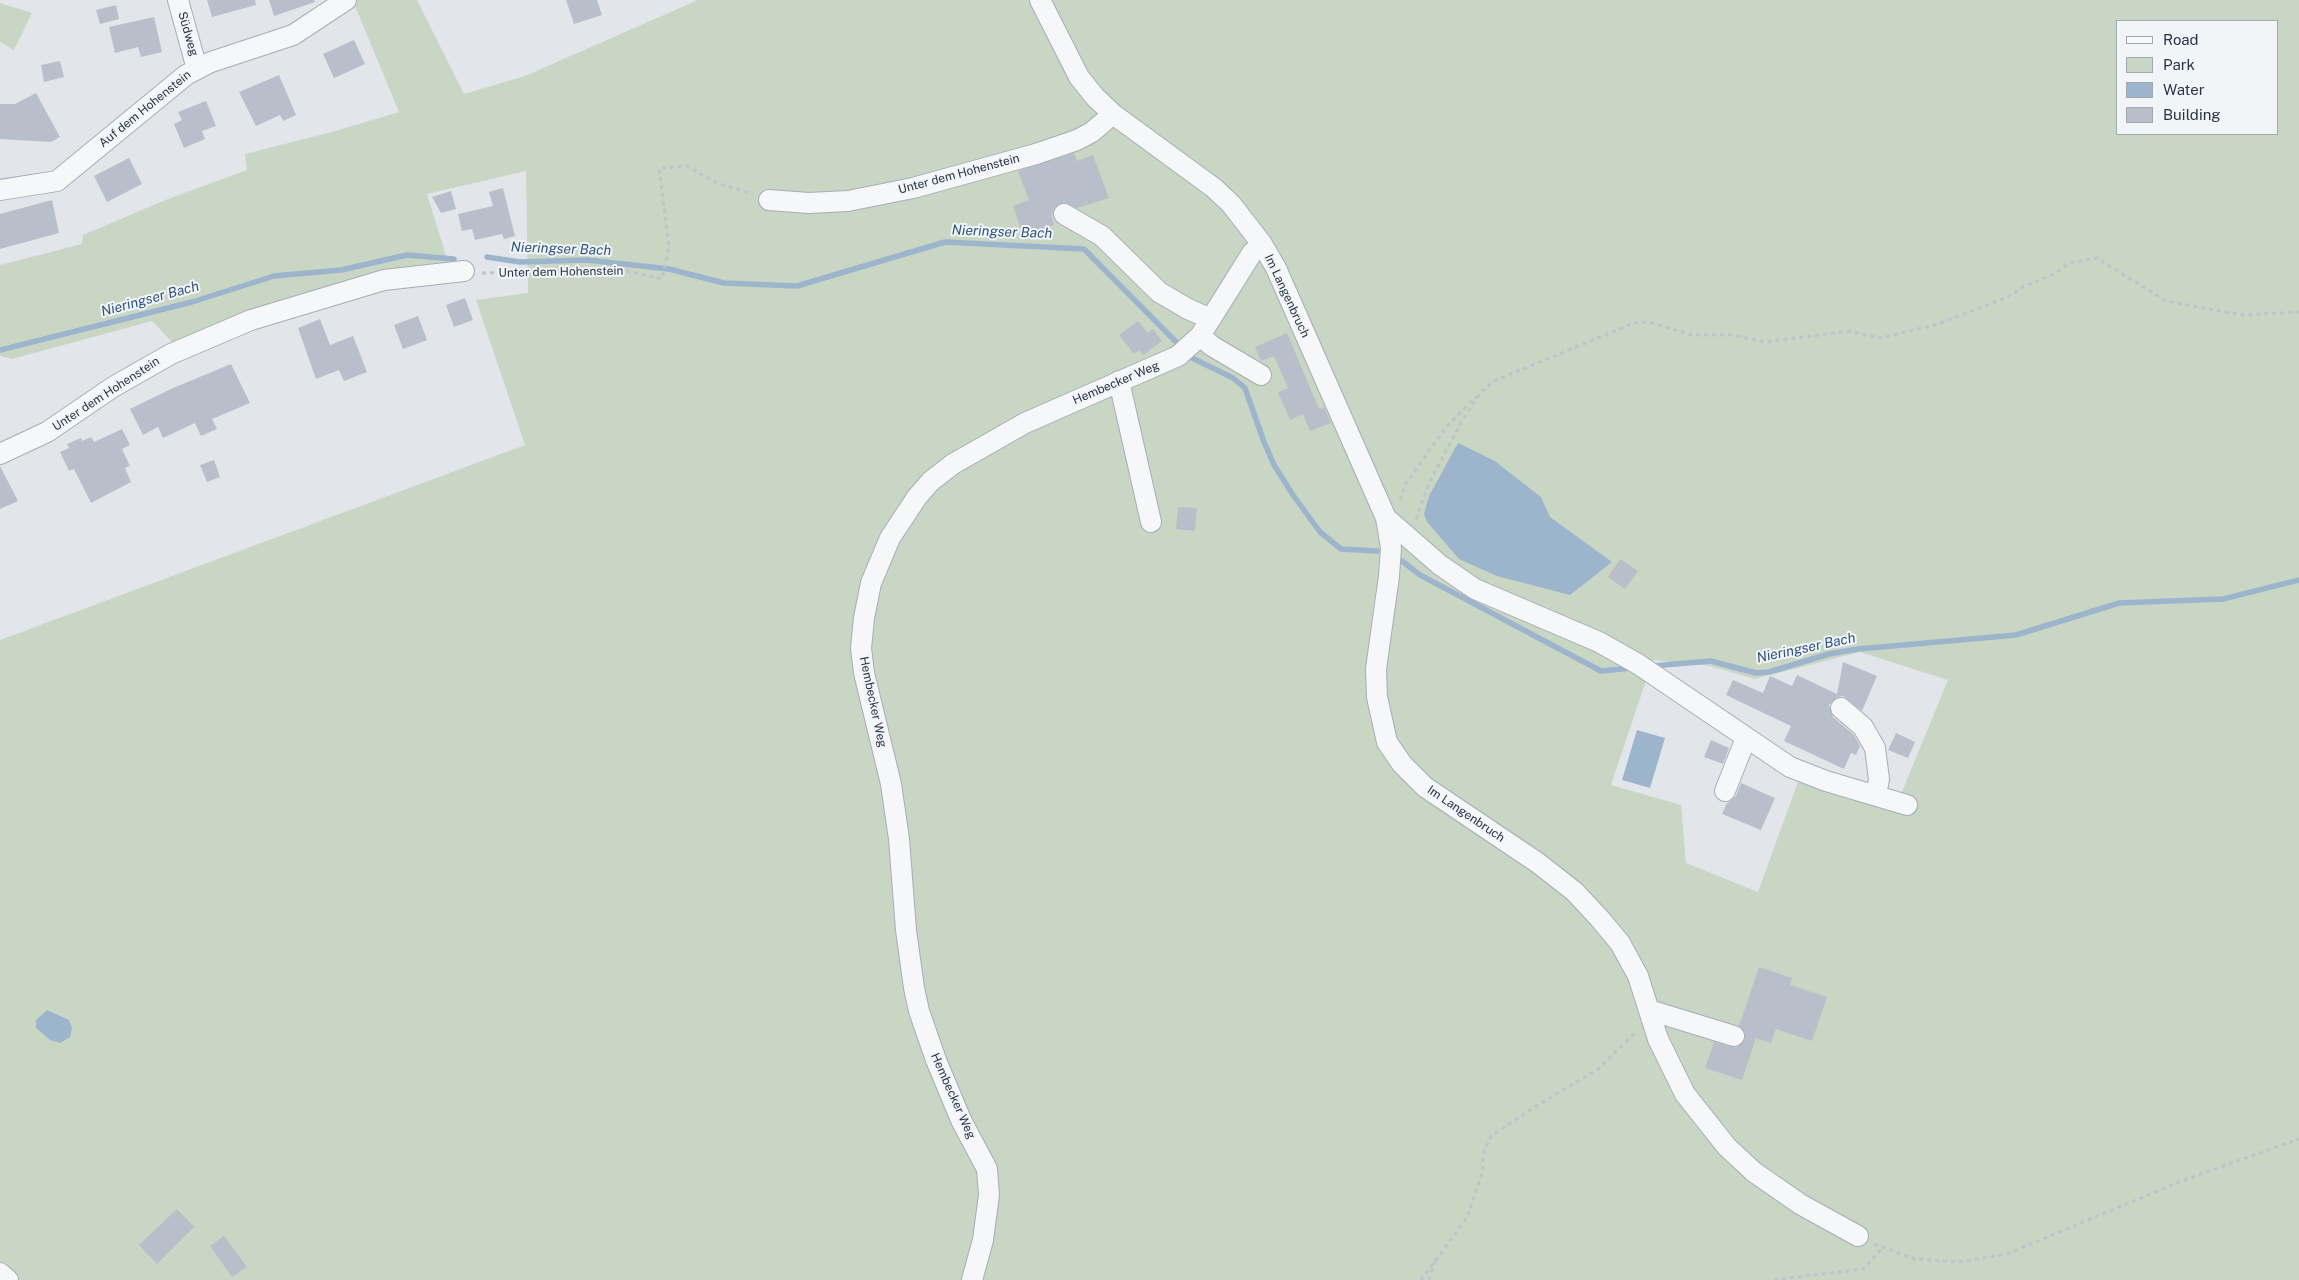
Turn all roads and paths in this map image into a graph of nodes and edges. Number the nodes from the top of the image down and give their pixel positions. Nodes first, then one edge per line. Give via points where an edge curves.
1 (178, 0) edge
2 (346, 0) edge
3 (1040, 0) edge
4 (197, 69) junction
5 (1112, 114) junction
6 (0, 190) edge
7 (769, 200) joint
8 (1064, 214) dead end
9 (1262, 244) junction
10 (464, 270) joint
11 (2299, 312) edge
12 (1211, 318) junction
13 (1190, 345) junction
14 (1261, 375) dead end
15 (1119, 381) junction
16 (1481, 392) junction
17 (0, 454) edge
18 (1393, 510) junction
19 (1151, 522) dead end
20 (1410, 538) junction
21 (1841, 708) dead end
22 (1746, 738) junction
23 (1725, 791) dead end
24 (1876, 796) junction
25 (1907, 806) dead end
26 (1650, 1013) junction
27 (1734, 1036) dead end
28 (2299, 1139) edge
29 (1858, 1236) joint
30 (1884, 1248) junction
31 (1436, 1258) junction
32 (0, 1273) edge
33 (8, 1280) edge
34 (972, 1280) edge
35 (1421, 1280) edge
36 (1429, 1280) edge
37 (1774, 1280) edge

1 - 4 street, Südweg
2 - 4 street, Auf dem Hohenstein via 292,35
3 - 5 street, Im Langenbruch via 1080,77
4 - 6 street, Auf dem Hohenstein via 57,181
5 - 7 street, Unter dem Hohenstein via 1092,132 1077,140 913,188 848,201
5 - 9 street, Im Langenbruch via 1214,188 1246,220
7 - 10 path, Unter dem Hohenstein via 717,183 687,166 660,168 669,247 662,279 627,271 481,273
8 - 12 street via 1102,236 1159,292
9 - 12 street via 1252,253
9 - 18 street, Im Langenbruch
10 - 17 street, Unter dem Hohenstein via 384,280 251,320 170,354 113,387 47,432
11 - 16 path via 2242,315 2166,301 2097,258 2070,262 2054,274 2008,297 1935,325 1880,338 1849,331 1765,342 1732,335 1692,335 1648,322 1634,323 1494,381
12 - 13 street
13 - 14 street via 1212,346
13 - 15 street, Hembecker Weg
15 - 19 street
15 - 34 street, Hembecker Weg via 1025,423 953,464 932,481 917,497 890,538 872,583 864,618 864,673 891,784 906,930 919,1011 948,1089 987,1169 983,1240
16 - 18 path via 1447,426 1405,485
16 - 20 path via 1462,421 1420,505
18 - 20 street, Im Langenbruch
18 - 26 street, Im Langenbruch via 1390,566 1376,669 1377,698 1387,742 1402,764 1426,788 1538,863 1574,892 1620,943 1638,976
20 - 22 street, Im Langenbruch via 1440,565 1475,589 1599,642 1638,664
21 - 24 street via 1863,727 1875,748 1879,779
22 - 23 street
22 - 24 street, Im Langenbruch via 1790,767
24 - 25 street, Im Langenbruch
26 - 27 street
26 - 29 street, Im Langenbruch via 1658,1038 1685,1094 1727,1148 1754,1172 1800,1204
26 - 31 path via 1597,1070 1491,1136 1483,1154 1482,1174 1467,1218
28 - 30 path via 2179,1182 2007,1254 1959,1262 1915,1259
29 - 30 path
30 - 37 path via 1863,1270
31 - 35 path
31 - 36 path
32 - 33 street

